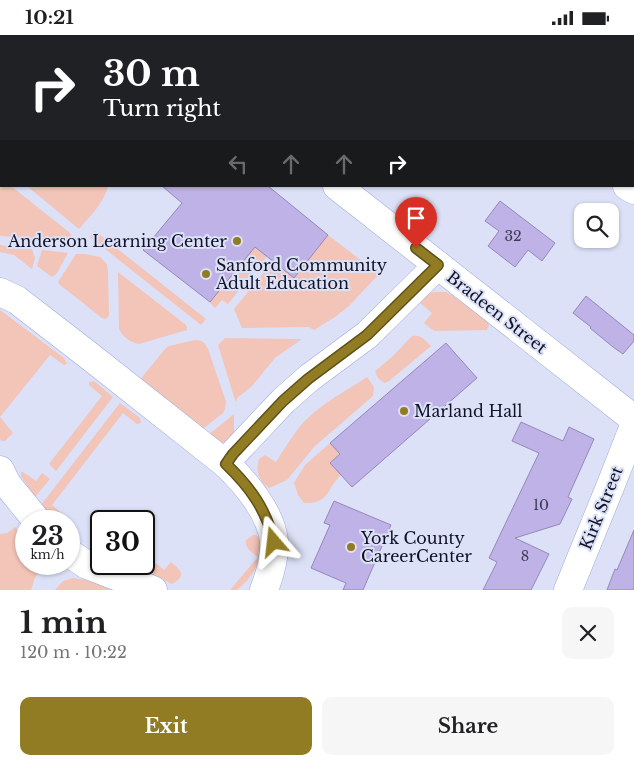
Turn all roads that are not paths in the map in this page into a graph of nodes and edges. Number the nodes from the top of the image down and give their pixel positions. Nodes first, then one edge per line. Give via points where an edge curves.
1 (338, 187) edge
2 (627, 187) edge
3 (634, 191) edge
4 (438, 265) junction
5 (0, 292) edge
6 (634, 419) edge
7 (634, 426) edge
8 (226, 464) junction
9 (0, 470) edge
10 (625, 475) edge
11 (28, 510) edge
12 (80, 560) edge
13 (153, 590) edge
14 (264, 590) edge
15 (568, 590) edge

1 - 4 street, Bradeen Street
2 - 3 street
4 - 6 street, Bradeen Street
4 - 8 street via 367,335 283,401
5 - 8 street via 17,300
7 - 10 street, Kirk Street
8 - 14 street via 253,493 270,525 274,542
9 - 11 street
10 - 15 street, Kirk Street
12 - 13 street

